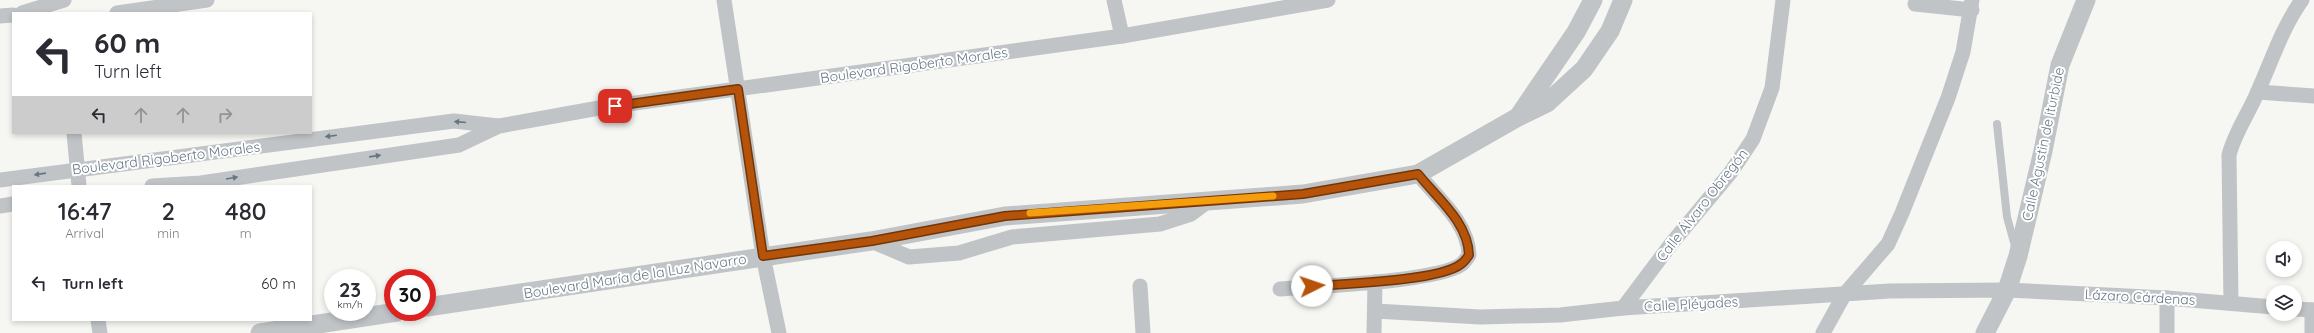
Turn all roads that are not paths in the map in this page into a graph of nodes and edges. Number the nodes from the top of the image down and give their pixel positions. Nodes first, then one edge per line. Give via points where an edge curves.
1 (207, 0) edge
2 (724, 0) edge
3 (1114, 0) edge
4 (1328, 0) edge
5 (1593, 0) edge
6 (1623, 0) edge
7 (1783, 0) edge
8 (2302, 0) edge
9 (2082, 2) edge
10 (55, 4) edge
11 (1915, 4) dead end
12 (1972, 5) edge
13 (26, 12) edge
14 (124, 12) edge
15 (12, 15) edge
16 (0, 16) edge
17 (1122, 36) junction
18 (738, 89) junction
19 (2258, 92) junction
20 (2314, 96) edge
21 (1518, 117) junction
22 (1997, 124) dead end
23 (499, 126) junction
24 (74, 134) edge
25 (78, 168) junction
26 (1418, 174) junction
27 (0, 180) edge
28 (79, 185) edge
29 (168, 185) edge
30 (1211, 200) junction
31 (12, 204) edge
32 (0, 206) edge
33 (872, 241) junction
34 (763, 256) junction
35 (2018, 256) junction
36 (1374, 282) junction
37 (1140, 286) dead end
38 (1280, 288) dead end
39 (2007, 290) junction
40 (1844, 295) junction
41 (2167, 298) junction
42 (2230, 303) junction
43 (2266, 306) edge
44 (436, 307) edge
45 (1623, 308) junction
46 (2302, 309) edge
47 (2313, 310) edge
48 (1375, 311) junction
49 (384, 314) edge
50 (98, 321) edge
51 (100, 333) edge
52 (260, 333) edge
53 (779, 333) edge
54 (1143, 333) edge
55 (1374, 333) edge
56 (1823, 333) edge
57 (1985, 333) edge
58 (2167, 333) edge
59 (2312, 333) edge

1 - 14 street
2 - 18 street
3 - 17 street
4 - 17 street, Boulevard Rigoberto Morales
5 - 21 street, Boulevard María de la Luz Navarro via 1576,32
6 - 21 street, Boulevard María de la Luz Navarro via 1610,31 1584,69 1547,103
7 - 45 street, Calle Álvaro Obregón via 1772,88 1753,139 1731,172 1671,244
8 - 19 street via 2273,52
9 - 35 street, Calle Agustin de iturbide via 2060,65
10 - 13 street
11 - 12 street
12 - 40 street via 1963,52 1948,98 1900,220 1888,244
15 - 16 street
17 - 18 street, Boulevard Rigoberto Morales
18 - 23 street, Boulevard Rigoberto Morales via 599,108
18 - 34 street
19 - 20 street
19 - 42 street via 2233,139 2229,155
21 - 26 street, Boulevard María de la Luz Navarro
22 - 35 lane via 2007,217
23 -> 25 street, Boulevard Rigoberto Morales via 454,121
29 -> 23 street, Boulevard Rigoberto Morales via 201,183 459,145
24 - 25 street
25 -> 27 street, Boulevard Rigoberto Morales
25 - 28 street
26 - 30 street, Boulevard María de la Luz Navarro via 1303,194
26 - 36 street via 1455,216 1467,236 1469,255 1462,264 1449,270
30 - 33 street, Boulevard María de la Luz Navarro via 1005,216
30 - 33 street via 1191,214 1160,224 1012,237 959,253 909,257
31 - 32 street
33 - 34 street, Boulevard María de la Luz Navarro
34 - 44 street, Boulevard María de la Luz Navarro
34 - 53 street
35 - 39 street, Calle Agustin de iturbide
36 - 38 street
36 - 48 street
37 - 54 street
39 - 40 street, Calle Pléyades via 1890,291
39 - 41 street, Lázaro Cárdenas
39 - 57 street, Calle Agustin de iturbide
40 - 45 street, Calle Pléyades
40 - 56 street
41 - 42 street, Lázaro Cárdenas
41 - 58 street
42 - 43 street, Lázaro Cárdenas
45 - 48 street, Calle Pléyades via 1560,315 1480,317
46 - 47 street
47 - 59 street
48 - 55 street
49 - 52 street
50 - 51 street

